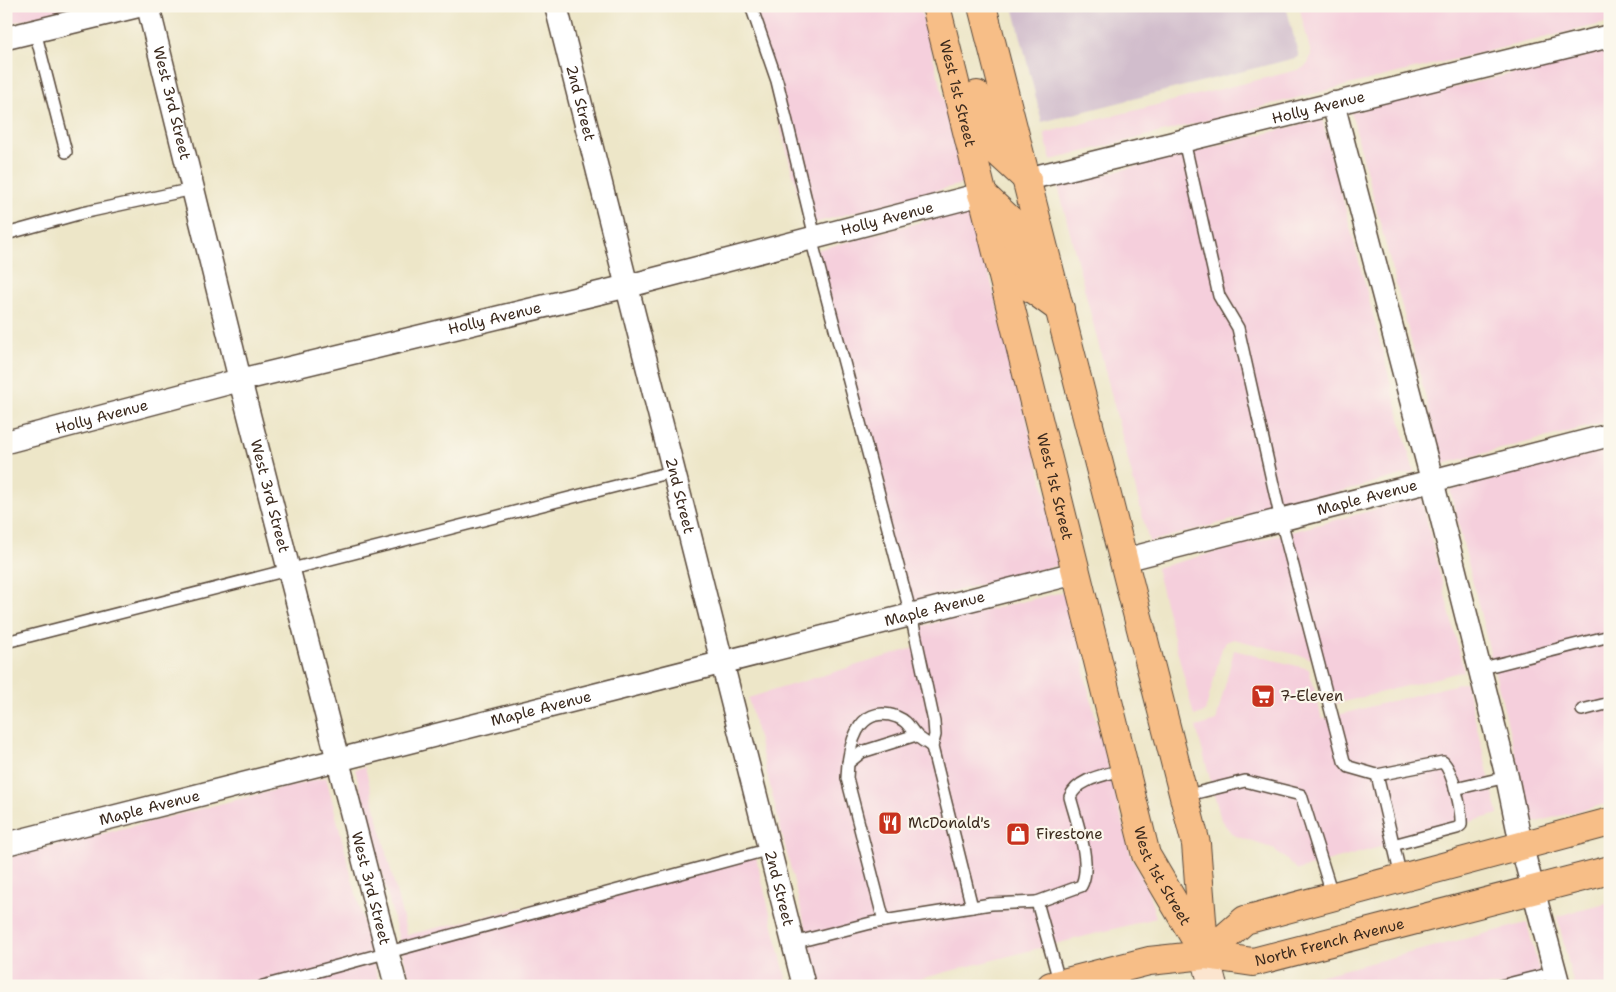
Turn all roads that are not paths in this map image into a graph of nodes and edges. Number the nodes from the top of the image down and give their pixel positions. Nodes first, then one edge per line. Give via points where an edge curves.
1 (138, 6) edge
2 (148, 6) edge
3 (556, 6) edge
4 (751, 6) edge
5 (936, 6) edge
6 (982, 6) edge
7 (36, 31) junction
8 (1610, 36) edge
9 (6, 38) edge
10 (950, 61) junction
11 (1333, 103) junction
12 (1184, 141) junction
13 (66, 152) dead end
14 (1027, 179) junction
15 (193, 188) junction
16 (982, 194) junction
17 (6, 234) edge
18 (813, 237) junction
19 (628, 286) junction
20 (1060, 309) junction
21 (240, 380) junction
22 (1610, 435) edge
23 (6, 442) edge
24 (675, 471) junction
25 (1432, 480) junction
26 (1281, 520) junction
27 (1124, 560) junction
28 (289, 571) junction
29 (1076, 573) junction
30 (911, 615) junction
31 (1610, 636) edge
32 (6, 642) edge
33 (723, 661) junction
34 (1479, 668) junction
35 (1610, 703) edge
36 (1582, 710) dead end
37 (916, 735) junction
38 (932, 747) junction
39 (337, 760) junction
40 (848, 763) junction
41 (1125, 769) junction
42 (1377, 775) junction
43 (1507, 777) junction
44 (1455, 790) junction
45 (1184, 796) junction
46 (1610, 822) edge
47 (6, 844) edge
48 (1521, 844) junction
49 (1393, 845) junction
50 (770, 849) junction
51 (1610, 870) edge
52 (1401, 877) junction
53 (1534, 890) junction
54 (1333, 897) junction
55 (1037, 902) junction
56 (972, 908) junction
57 (884, 921) junction
58 (794, 943) junction
59 (387, 953) junction
60 (1205, 955) junction
61 (1558, 979) edge
62 (1056, 985) edge
63 (263, 986) edge
64 (396, 986) edge
65 (804, 986) edge
66 (1213, 986) edge
67 (1500, 986) edge

1 - 7 street
2 - 15 street, West 3rd Street
3 - 19 street, 2nd Street
4 - 18 lane via 777,81
5 - 10 main road, West 1st Street
6 - 14 main road, West 1st Street
7 - 9 street
7 - 13 lane
8 - 11 street, Holly Avenue
10 - 14 main road via 976,90 990,145
10 - 16 main road, West 1st Street
11 - 12 street, Holly Avenue
11 - 25 street
12 - 14 street, Holly Avenue
12 - 26 lane via 1218,296 1238,328
14 - 20 main road, West 1st Street
15 - 17 lane
15 - 21 street, West 3rd Street
16 - 18 street, Holly Avenue
16 - 20 main road via 1013,223 1031,288
16 - 29 main road, West 1st Street
18 - 19 street, Holly Avenue
18 - 30 lane
19 - 21 street, Holly Avenue
19 - 24 street, 2nd Street
20 - 27 main road, West 1st Street
21 - 23 street, Holly Avenue
21 - 28 street, West 3rd Street
22 - 25 street, Maple Avenue
24 - 28 lane
24 - 33 street, 2nd Street
25 - 26 street, Maple Avenue
25 - 34 street
26 - 27 street, Maple Avenue
26 - 42 lane via 1344,761 1349,767
27 - 45 main road, West 1st Street
28 - 32 lane
28 - 39 street, West 3rd Street
29 - 30 street, Maple Avenue
29 - 41 main road, West 1st Street
30 - 33 street, Maple Avenue
30 - 38 lane via 934,722
31 - 34 lane
33 - 39 street, Maple Avenue
33 - 50 street, 2nd Street
34 - 43 street
35 - 36 lane
37 - 38 lane
37 - 40 lane via 862,752
37 - 40 lane via 912,726 896,717 878,716 862,722 855,732
38 - 56 lane
39 - 47 street, Maple Avenue
39 - 59 street, West 3rd Street
40 - 57 lane via 847,778
41 - 55 lane via 1074,788 1070,796 1086,878 1081,886
41 - 60 main road, West 1st Street via 1146,855
42 - 44 lane via 1443,762
42 - 49 lane
43 - 44 lane
43 - 48 street
44 - 49 lane via 1461,825
45 - 54 lane via 1245,781 1301,795
45 - 60 main road, West 1st Street via 1196,844
46 - 48 main road
48 - 52 main road
48 - 53 street
49 - 52 lane
50 - 58 street, 2nd Street
50 - 59 lane
51 - 53 main road, North French Avenue
52 - 54 main road
53 - 60 main road, North French Avenue via 1253,962
53 - 61 street
54 - 60 main road via 1245,920
55 - 56 lane
55 - 62 lane
56 - 57 lane
57 - 58 lane
58 - 65 street, 2nd Street
59 - 63 lane
59 - 64 street, West 3rd Street
60 - 62 main road, North French Avenue via 1149,961
60 - 66 main road, West 1st Street
61 - 67 lane

